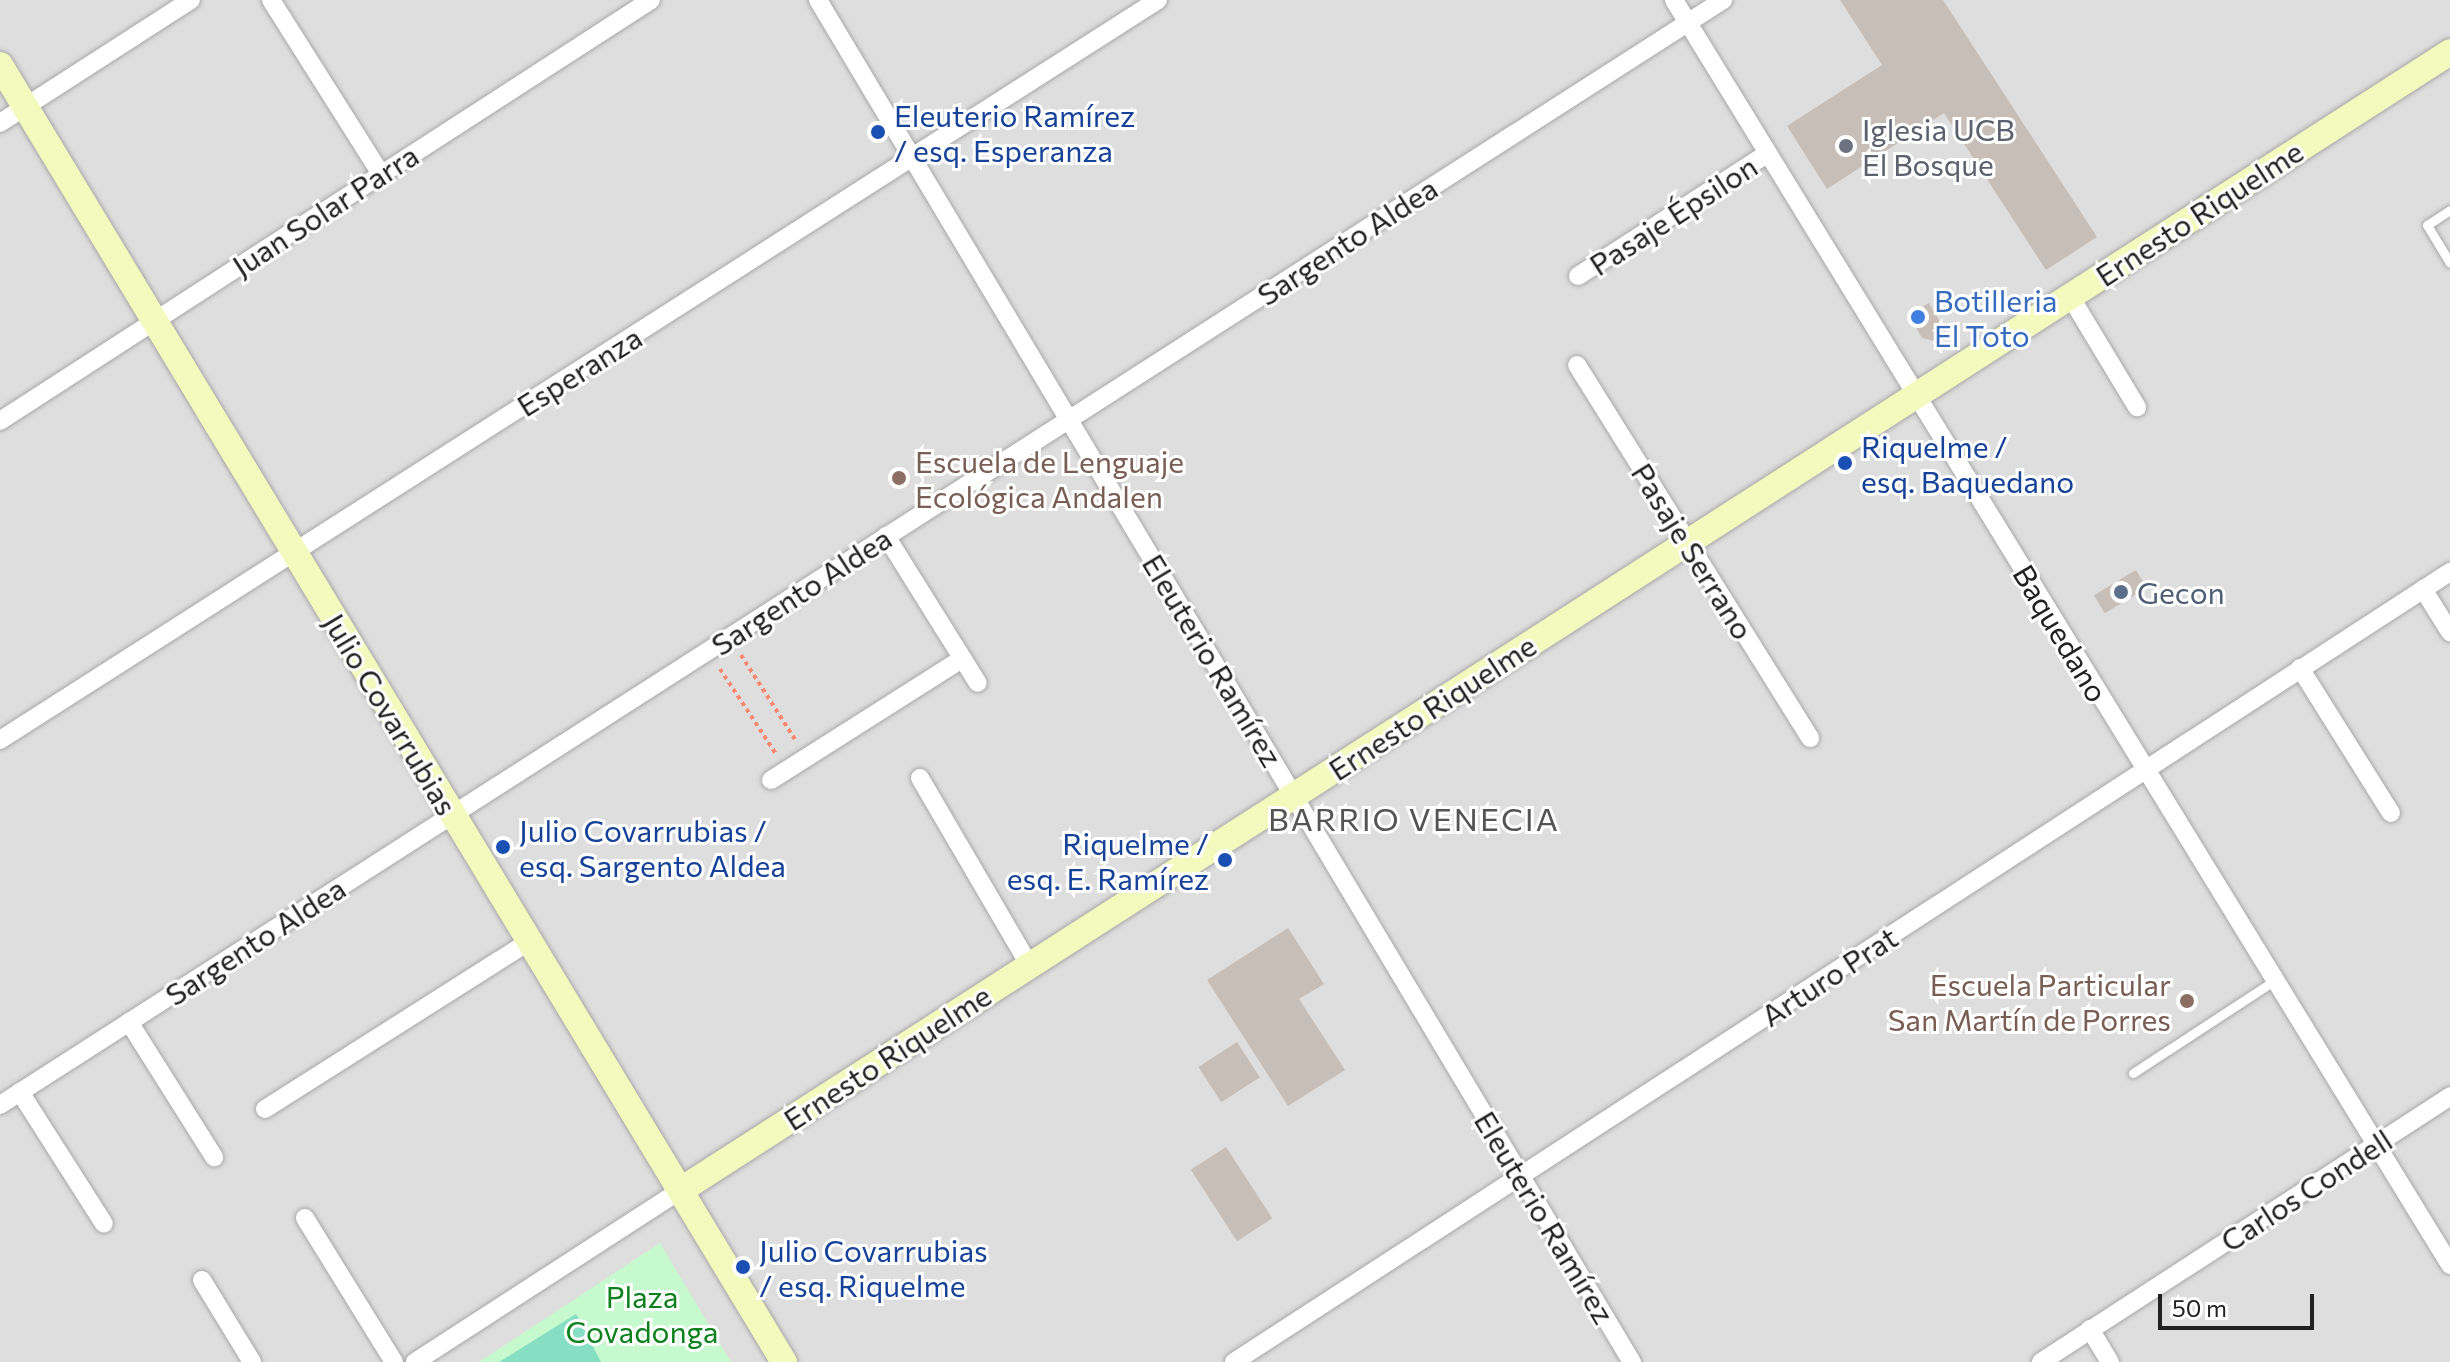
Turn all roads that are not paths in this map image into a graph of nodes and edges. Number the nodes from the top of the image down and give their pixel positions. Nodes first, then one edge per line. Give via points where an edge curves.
1 (191, 0) edge
2 (271, 0) edge
3 (651, 0) edge
4 (818, 0) edge
5 (1158, 0) edge
6 (1674, 0) edge
7 (1723, 0) edge
8 (1687, 23) junction
9 (2450, 52) edge
10 (0, 65) edge
11 (25, 106) junction
12 (0, 123) edge
13 (1768, 153) junction
14 (913, 158) junction
15 (381, 174) junction
16 (2450, 210) edge
17 (2450, 263) edge
18 (1578, 276) dead end
19 (2070, 296) junction
20 (153, 320) junction
21 (1577, 365) dead end
22 (1916, 395) junction
23 (2137, 407) dead end
24 (1069, 419) junction
25 (0, 421) edge
26 (886, 536) junction
27 (1688, 542) junction
28 (293, 553) junction
29 (2450, 572) edge
30 (2423, 589) junction
31 (2450, 632) edge
32 (962, 659) junction
33 (2300, 668) junction
34 (978, 683) dead end
35 (1810, 738) dead end
36 (0, 740) edge
37 (2143, 768) junction
38 (779, 775) road end
39 (920, 778) dead end
40 (1294, 796) junction
41 (2391, 813) dead end
42 (453, 814) junction
43 (530, 941) junction
44 (1030, 966) junction
45 (2275, 980) junction
46 (129, 1022) junction
47 (2133, 1073) dead end
48 (20, 1092) junction
49 (2450, 1096) edge
50 (0, 1105) edge
51 (265, 1109) dead end
52 (2377, 1144) junction
53 (214, 1157) dead end
54 (1521, 1179) junction
55 (681, 1190) junction
56 (305, 1218) dead end
57 (104, 1224) dead end
58 (2450, 1265) edge
59 (202, 1280) dead end
60 (2090, 1329) junction
61 (422, 1360) edge
62 (252, 1362) edge
63 (394, 1362) edge
64 (784, 1362) edge
65 (1234, 1362) edge
66 (1632, 1362) edge
67 (2041, 1362) edge
68 (2110, 1362) edge

1 - 11 street
2 - 15 street
3 - 15 street, Juan Solar Parra
4 - 14 street, Eleuterio Ramírez
5 - 14 street, Esperanza
6 - 8 street, Baquedano
7 - 8 street, Sargento Aldea
8 - 13 street, Baquedano
8 - 24 street, Sargento Aldea
9 - 19 street, Ernesto Riquelme
10 - 11 street, Julio Covarrubias
11 - 12 street
11 - 20 street, Julio Covarrubias
13 - 18 street, Pasaje Épsilon
13 - 22 street, Baquedano
14 - 24 street, Eleuterio Ramírez
14 - 28 street, Esperanza
15 - 20 street, Juan Solar Parra
16 - 17 lane via 2427,225
19 - 22 street, Ernesto Riquelme
19 - 23 street
20 - 25 street, Juan Solar Parra
20 - 28 street, Julio Covarrubias
21 - 27 street, Pasaje Serrano
22 - 27 street, Ernesto Riquelme
22 - 37 street, Baquedano
24 - 26 street, Sargento Aldea
24 - 40 street, Eleuterio Ramírez
26 - 32 street
26 - 42 street, Sargento Aldea
27 - 35 street, Pasaje Serrano
27 - 40 street, Ernesto Riquelme
28 - 36 street, Esperanza
28 - 42 street, Julio Covarrubias
29 - 30 street, Arturo Prat
30 - 31 street
30 - 33 street, Arturo Prat
32 - 34 street
32 - 38 street
33 - 37 street, Arturo Prat
33 - 41 street
37 - 45 street, Baquedano
37 - 54 street, Arturo Prat
39 - 44 street
40 - 44 street, Ernesto Riquelme
40 - 54 street, Eleuterio Ramírez
42 - 43 street, Julio Covarrubias
42 - 46 street, Sargento Aldea
43 - 51 street
43 - 55 street, Julio Covarrubias
44 - 55 street, Ernesto Riquelme
45 - 47 lane
45 - 52 street, Baquedano
46 - 48 street, Sargento Aldea
46 - 53 street
48 - 50 street, Sargento Aldea
48 - 57 street
49 - 52 street, Carlos Condell
52 - 58 street, Baquedano
52 - 60 street, Carlos Condell
54 - 65 street, Arturo Prat
54 - 66 street, Eleuterio Ramírez
55 - 61 street, Ernesto Riquelme
55 - 64 street, Julio Covarrubias
56 - 63 street
59 - 62 street
60 - 67 street, Carlos Condell
60 - 68 street

